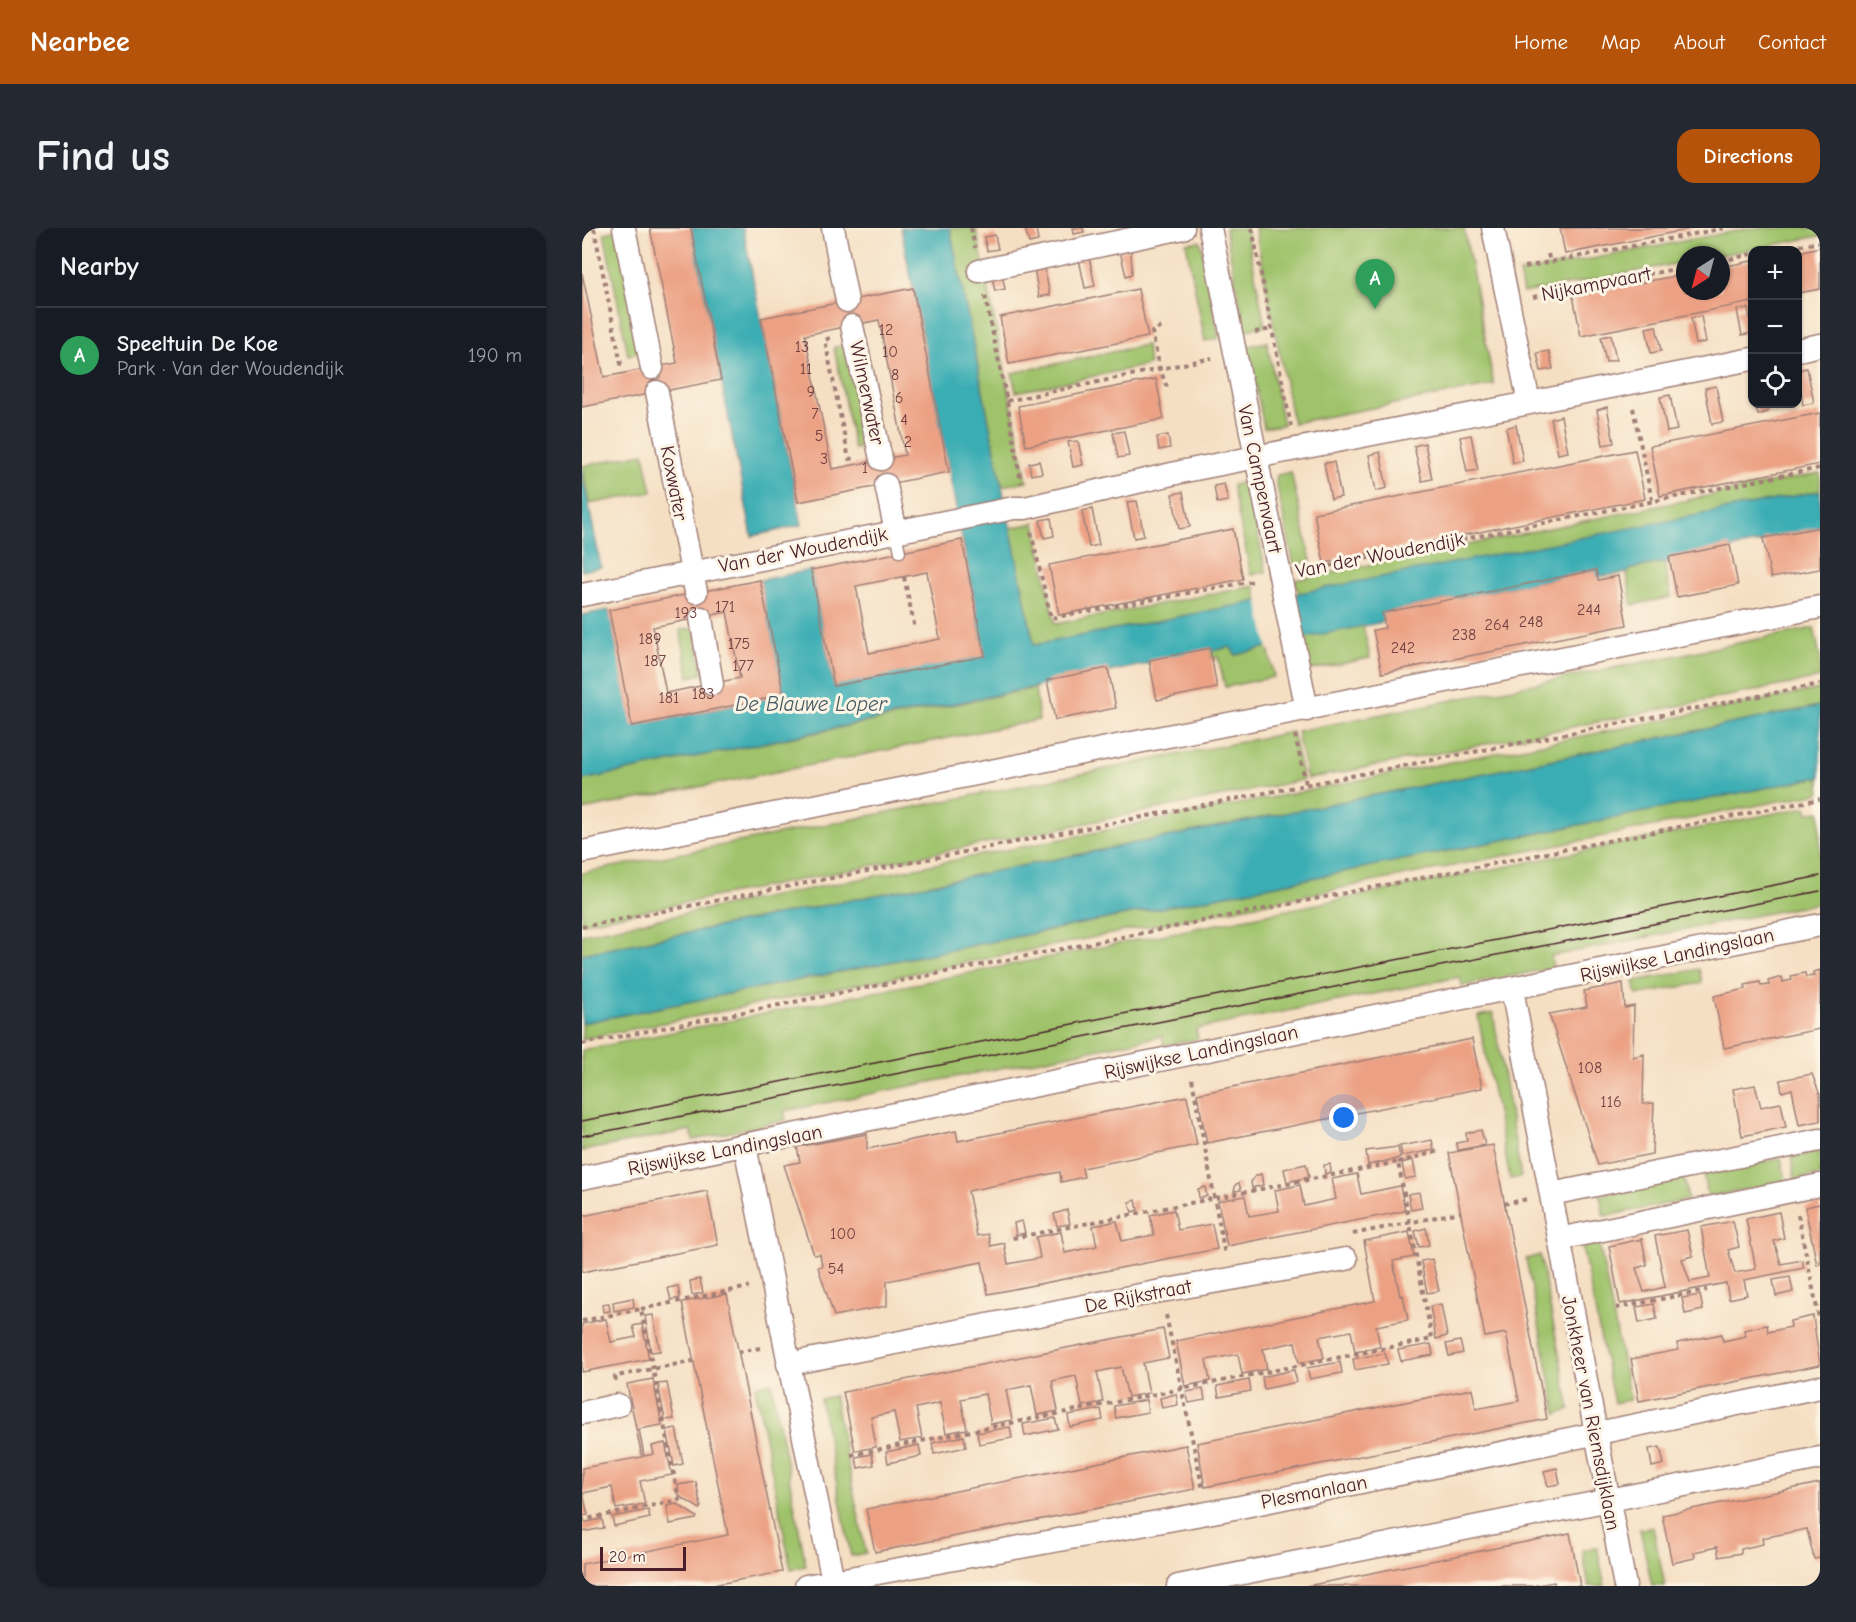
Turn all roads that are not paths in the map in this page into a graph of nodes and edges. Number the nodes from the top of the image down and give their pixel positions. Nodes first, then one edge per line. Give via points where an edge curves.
1 (624, 228) edge
2 (834, 228) edge
3 (1183, 228) edge
4 (1210, 228) edge
5 (1492, 228) edge
6 (979, 271) road end
7 (847, 301) dead end
8 (852, 326) dead end
9 (1820, 345) edge
10 (1802, 349) edge
11 (1748, 360) edge
12 (652, 368) dead end
13 (657, 392) dead end
14 (1529, 404) junction
15 (1256, 458) junction
16 (881, 459) dead end
17 (886, 485) dead end
18 (898, 542) junction
19 (694, 583) junction
20 (582, 595) edge
21 (1820, 607) edge
22 (701, 618) dead end
23 (712, 684) dead end
24 (1299, 711) junction
25 (582, 852) edge
26 (1820, 925) edge
27 (1512, 989) junction
28 (1820, 1140) edge
29 (745, 1146) junction
30 (582, 1178) edge
31 (1820, 1185) edge
32 (1551, 1194) junction
33 (1559, 1239) junction
34 (1346, 1259) road end
35 (788, 1364) junction
36 (1820, 1387) edge
37 (618, 1405) road end
38 (582, 1413) edge
39 (1595, 1435) junction
40 (1820, 1458) edge
41 (1608, 1500) junction
42 (833, 1583) edge
43 (806, 1586) edge
44 (1178, 1586) edge
45 (1625, 1586) edge

1 - 12 street
2 - 7 street
3 - 6 street
4 - 15 street, Van Campenvaart
5 - 14 street
8 - 16 street, Wilmerwater
9 - 10 street
11 - 14 street, Van der Woudendijk
13 - 19 street, Koxwater
14 - 15 street, Van der Woudendijk
15 - 18 street, Van der Woudendijk via 952,520
15 - 24 street, Van Campenvaart via 1299,673
17 - 18 street
18 - 19 street, Van der Woudendijk
19 - 20 street, Van der Woudendijk
21 - 24 street
22 - 23 street
24 - 25 street
26 - 27 street, Rijswijkse Landingslaan
27 - 29 street, Rijswijkse Landingslaan
27 - 32 street, Jonkheer van Riemsdijklaan
28 - 32 street
29 - 30 street, Rijswijkse Landingslaan
29 - 35 street
31 - 33 street
32 - 33 street, Jonkheer van Riemsdijklaan
33 - 39 street, Jonkheer van Riemsdijklaan
34 - 35 street, De Rijkstraat
35 - 42 street
36 - 39 street, Plesmanlaan
37 - 38 street
39 - 41 street, Jonkheer van Riemsdijklaan
39 - 42 street, Plesmanlaan
40 - 41 street
41 - 44 street
41 - 45 street, Jonkheer van Riemsdijklaan
42 - 43 street, Plesmanlaan

